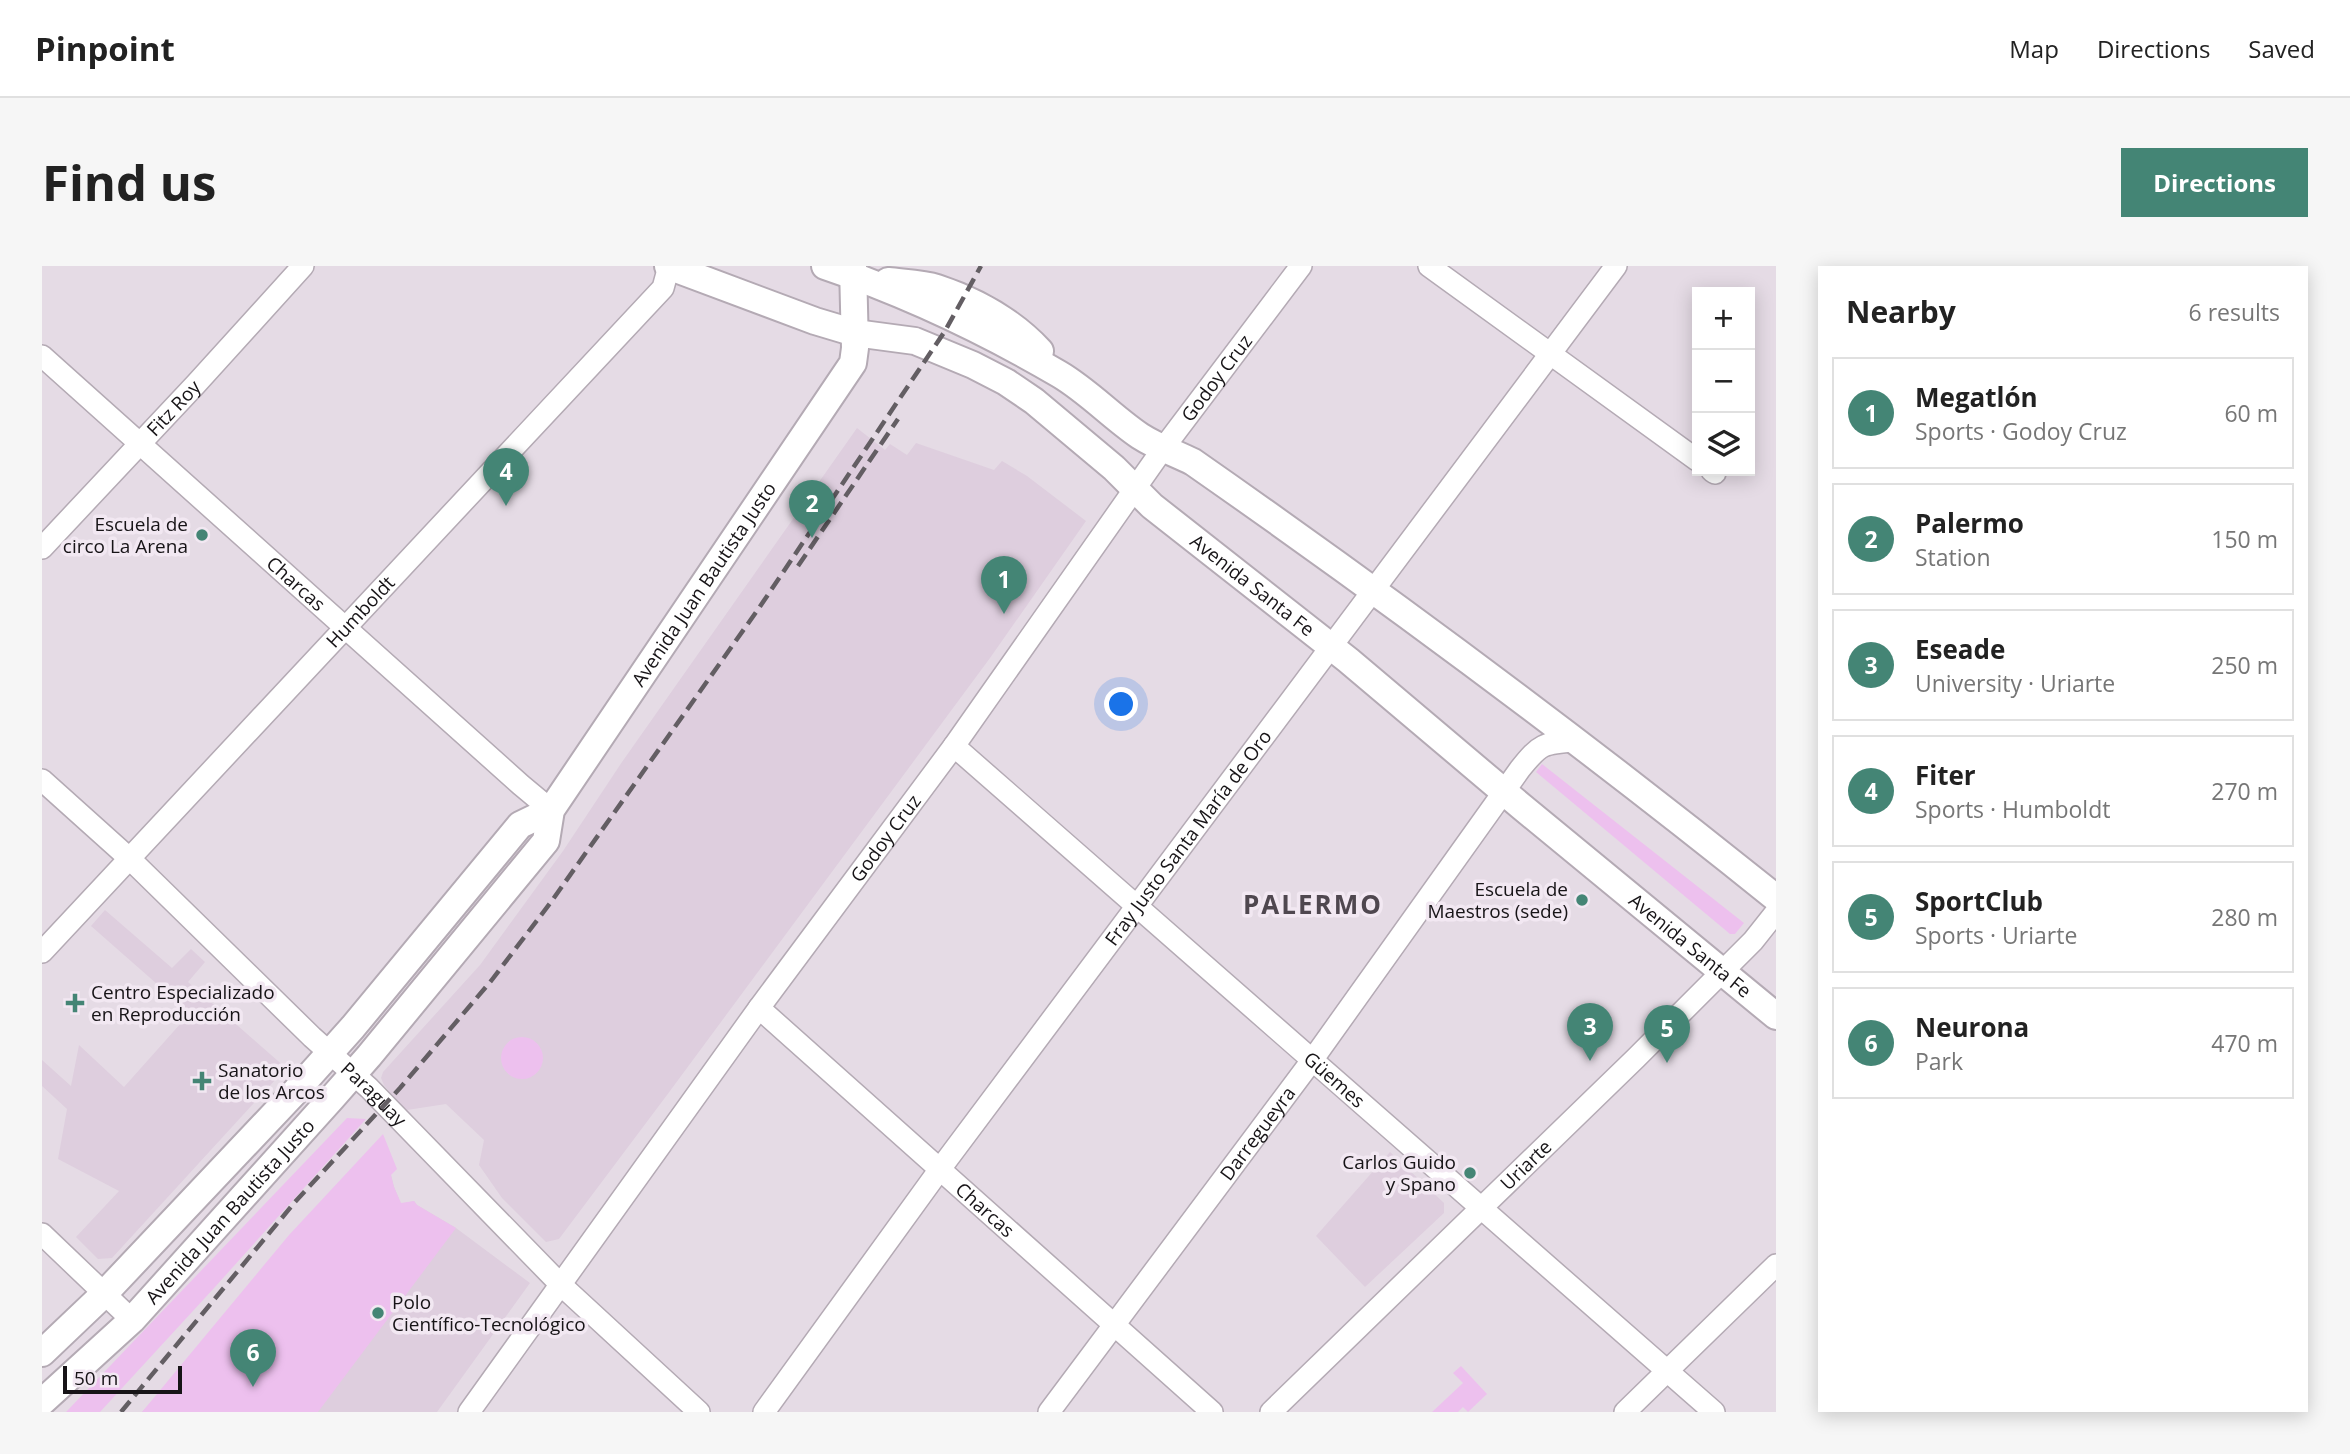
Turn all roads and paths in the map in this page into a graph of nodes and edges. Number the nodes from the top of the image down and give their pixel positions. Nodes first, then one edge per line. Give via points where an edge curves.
1 (303, 266) edge
2 (669, 266) edge
3 (825, 266) edge
4 (1301, 266) edge
5 (1429, 266) edge
6 (1616, 266) edge
7 (854, 271) edge
8 (855, 333) junction
9 (1550, 355) junction
10 (42, 356) edge
11 (139, 444) junction
12 (1162, 450) junction
13 (1692, 456) edge
14 (1135, 489) junction
15 (42, 548) edge
16 (1375, 590) junction
17 (346, 629) junction
18 (1332, 648) junction
19 (1575, 741) junction
20 (954, 746) junction
21 (42, 780) edge
22 (1504, 792) junction
23 (551, 810) junction
24 (130, 859) junction
25 (1776, 898) edge
26 (1138, 907) junction
27 (1776, 912) edge
28 (42, 952) edge
29 (1723, 972) junction
30 (759, 1008) junction
31 (1776, 1016) edge
32 (330, 1053) junction
33 (1313, 1059) junction
34 (353, 1074) junction
35 (940, 1169) junction
36 (1480, 1208) junction
37 (42, 1234) edge
38 (1776, 1265) edge
39 (560, 1284) junction
40 (104, 1294) junction
41 (132, 1320) junction
42 (1114, 1325) junction
43 (42, 1353) edge
44 (1667, 1371) junction
45 (42, 1402) edge
46 (470, 1412) edge
47 (699, 1412) edge
48 (764, 1412) edge
49 (1049, 1412) edge
50 (1212, 1412) edge
51 (1271, 1412) edge
52 (1625, 1412) edge
53 (1714, 1412) edge

1 - 11 street, Fitz Roy
2 - 8 main road, Avenida Santa Fe
2 - 17 street, Humboldt via 663,288
3 - 7 main road
4 - 12 street, Godoy Cruz
5 - 9 street
6 - 9 street, Fray Justo Santa María de Oro
7 - 8 main road, Avenida Juan Bautista Justo
7 - 12 main road via 936,288 1007,321 1062,376
8 - 14 main road, Avenida Santa Fe via 915,341 1006,382
8 - 23 main road, Avenida Juan Bautista Justo via 853,363
9 - 13 street
9 - 16 street, Fray Justo Santa María de Oro
10 - 11 street, Charcas
11 - 15 street, Fitz Roy
11 - 17 street, Charcas
12 - 14 street, Godoy Cruz
12 - 16 main road via 1193,462
14 - 18 main road, Avenida Santa Fe
14 - 20 street, Godoy Cruz
16 - 18 street, Fray Justo Santa María de Oro
16 - 19 main road
17 - 23 street, Charcas
17 - 24 street, Humboldt
18 - 22 main road, Avenida Santa Fe
18 - 26 street, Fray Justo Santa María de Oro
19 - 22 street, Darregueyra via 1549,743 1536,750
19 - 25 main road
20 - 26 street, Güemes
20 - 30 street, Godoy Cruz
21 - 24 street, Paraguay
22 - 29 main road, Avenida Santa Fe
22 - 33 street, Darregueyra
23 - 32 main road, Avenida Juan Bautista Justo via 520,825
23 - 34 main road, Avenida Juan Bautista Justo via 546,841
24 - 28 street, Humboldt
24 - 32 street, Paraguay
26 - 33 street, Güemes
26 - 35 street, Fray Justo Santa María de Oro
27 - 29 street, Uriarte
29 - 31 main road, Avenida Santa Fe
29 - 36 street, Uriarte
30 - 35 street, Charcas
30 - 39 street, Godoy Cruz
32 - 34 street, Paraguay
32 - 40 main road, Avenida Juan Bautista Justo
33 - 36 street, Güemes
33 - 42 street, Darregueyra
34 - 39 street, Paraguay
34 - 41 main road, Avenida Juan Bautista Justo
35 - 42 street, Charcas
35 - 48 street, Fray Justo Santa María de Oro
36 - 44 street, Güemes
36 - 51 street, Uriarte
37 - 40 street
38 - 44 street
39 - 46 street, Godoy Cruz
39 - 47 street, Paraguay
40 - 41 street
40 - 43 main road, Avenida Juan Bautista Justo
41 - 45 main road, Avenida Juan Bautista Justo
42 - 49 street, Darregueyra
42 - 50 street, Charcas
44 - 52 street
44 - 53 street, Güemes

